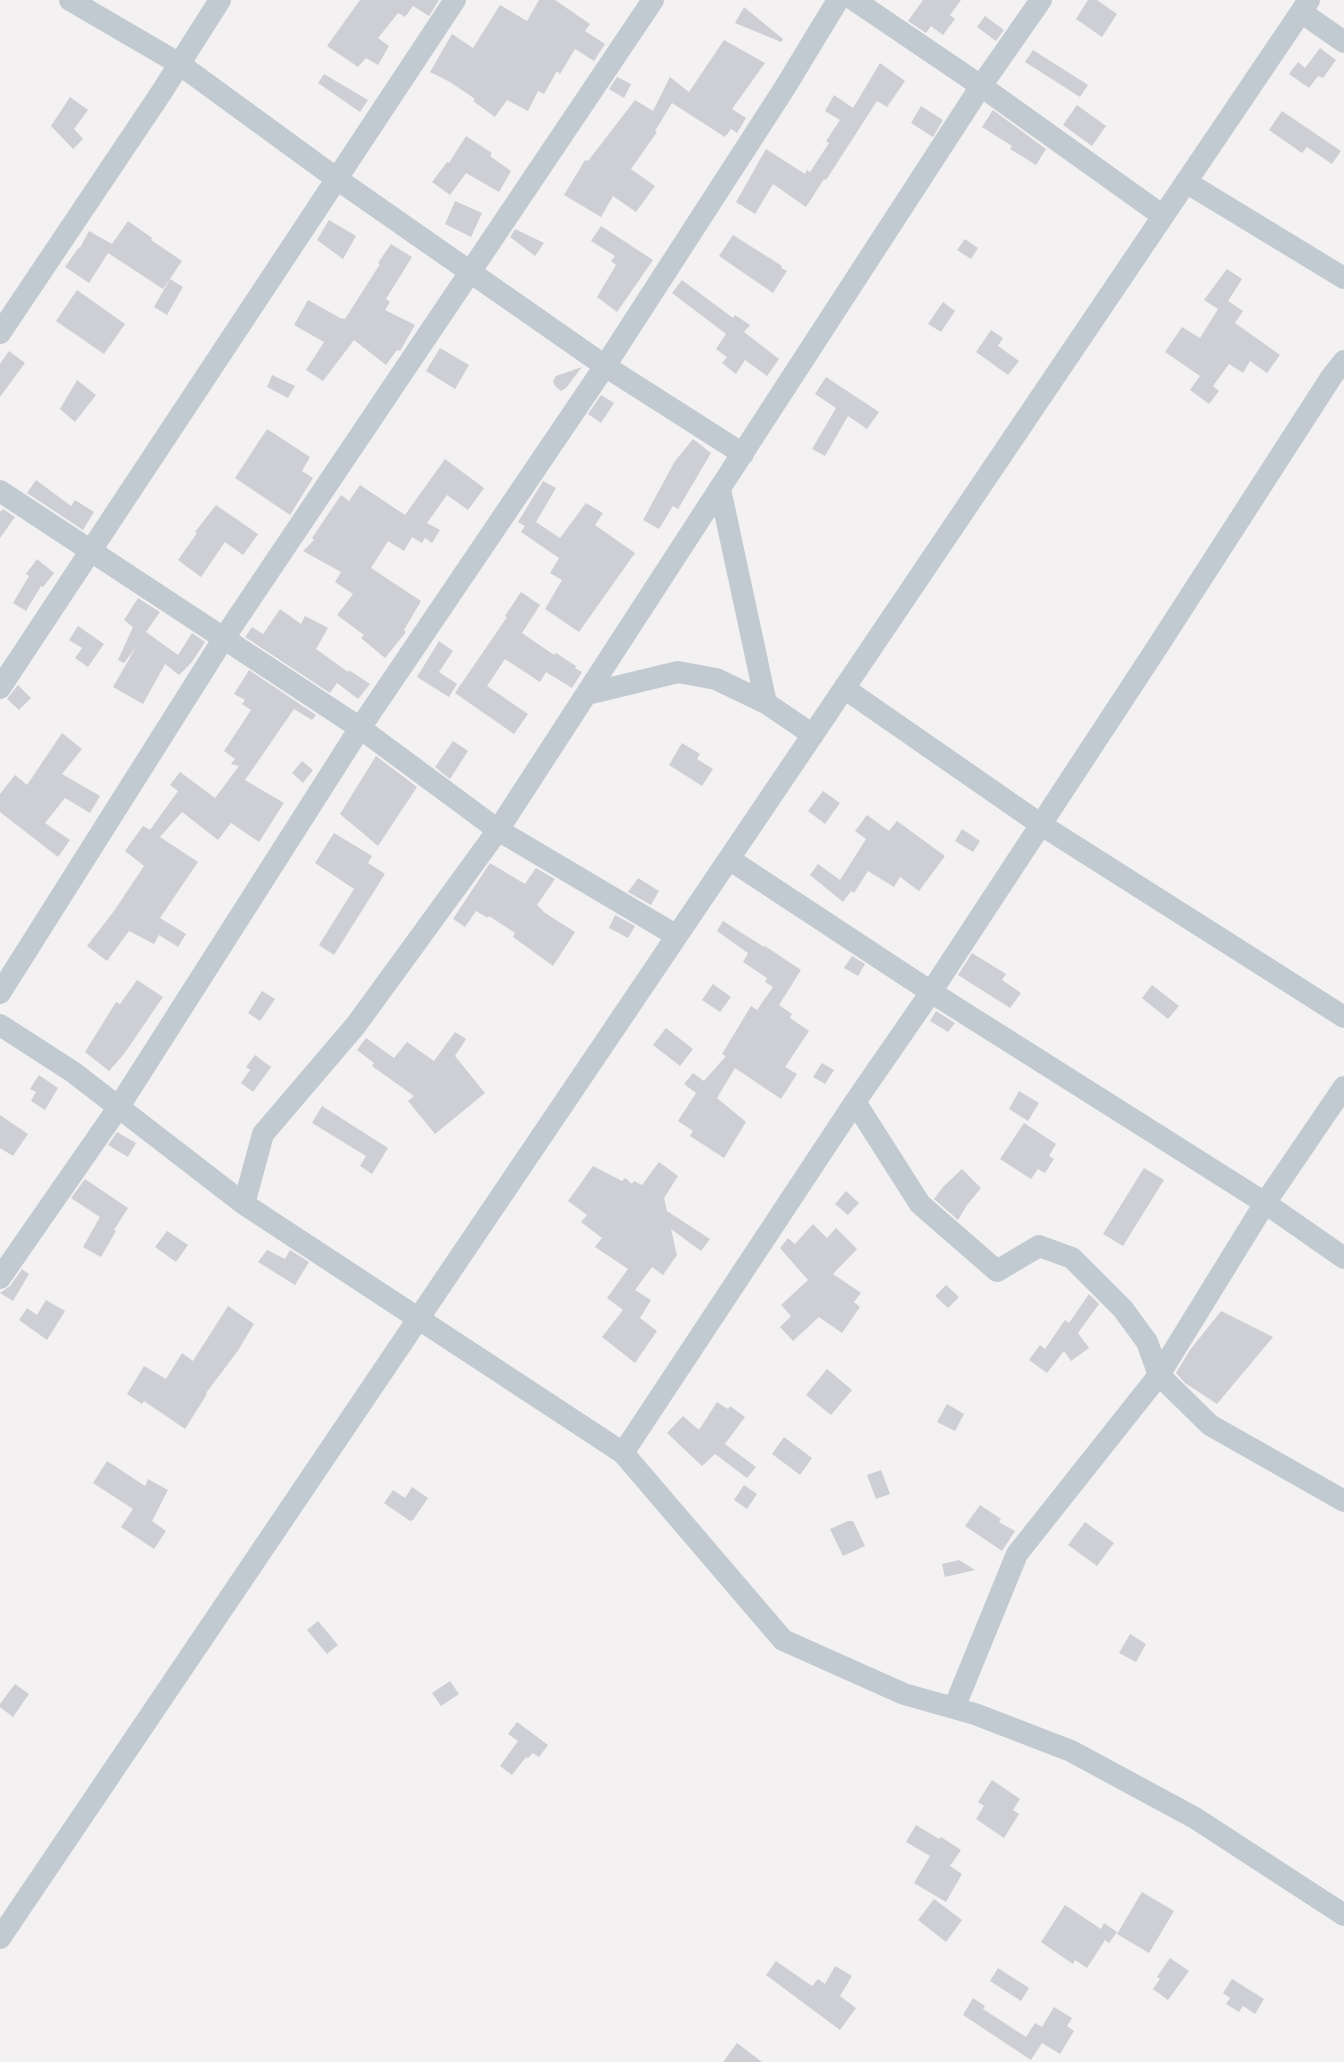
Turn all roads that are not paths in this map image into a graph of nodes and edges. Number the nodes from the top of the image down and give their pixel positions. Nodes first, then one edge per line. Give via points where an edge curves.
1 (70, 0) edge
2 (220, 0) edge
3 (455, 0) edge
4 (653, 0) edge
5 (838, 0) edge
6 (854, 0) edge
7 (1041, 0) edge
8 (1305, 6) edge
9 (1344, 42) edge
10 (178, 63) junction
11 (981, 86) junction
12 (336, 179) junction
13 (1186, 182) junction
14 (1163, 216) junction
15 (470, 273) junction
16 (1344, 278) edge
17 (0, 333) edge
18 (1344, 361) edge
19 (605, 366) junction
20 (743, 454) junction
21 (720, 489) junction
22 (0, 491) edge
23 (90, 550) junction
24 (224, 638) junction
25 (0, 688) edge
26 (844, 688) junction
27 (587, 694) junction
28 (766, 703) junction
29 (360, 728) junction
30 (813, 735) junction
31 (1040, 824) junction
32 (498, 830) junction
33 (728, 859) junction
34 (677, 936) junction
35 (930, 992) junction
36 (0, 993) edge
37 (1344, 1017) edge
38 (0, 1025) edge
39 (1344, 1087) edge
40 (855, 1102) junction
41 (118, 1108) junction
42 (1266, 1203) junction
43 (244, 1204) junction
44 (1344, 1258) edge
45 (0, 1278) edge
46 (418, 1320) junction
47 (1159, 1375) junction
48 (623, 1453) junction
49 (1344, 1501) edge
50 (954, 1708) junction
51 (1344, 1915) edge
52 (0, 1938) edge

1 - 10 street
2 - 10 street
3 - 12 street
4 - 15 street
5 - 19 street
6 - 11 street
7 - 11 street
8 - 9 street
8 - 13 street
10 - 12 street
10 - 17 street
11 - 14 street
11 - 20 street
12 - 15 street
12 - 23 street
13 - 14 street
13 - 16 street
14 - 26 street
15 - 19 street
15 - 24 street
18 - 31 street
19 - 20 street
19 - 29 street
20 - 21 street
21 - 27 street
21 - 28 street
22 - 23 street
23 - 24 street
23 - 25 street
24 - 29 street
24 - 36 street
26 - 30 street
26 - 31 street
27 - 28 street via 678,672 716,679
27 - 32 street
28 - 30 street
29 - 32 street
29 - 41 street
30 - 33 street
31 - 35 street
31 - 37 street
32 - 34 street
32 - 43 street via 356,1024 263,1134
33 - 34 street
33 - 35 street
34 - 46 street
35 - 40 street
35 - 42 street
38 - 41 street via 73,1072
39 - 42 street
40 - 47 street via 920,1204 997,1271 1039,1246 1072,1258 1123,1308 1147,1342
40 - 48 street
41 - 43 street
41 - 45 street
42 - 44 street
42 - 47 street
43 - 46 street
46 - 48 street
46 - 52 street
47 - 49 street via 1210,1425
47 - 50 street via 1017,1554
48 - 50 street via 783,1640 904,1694
50 - 51 street via 1071,1751 1195,1818

